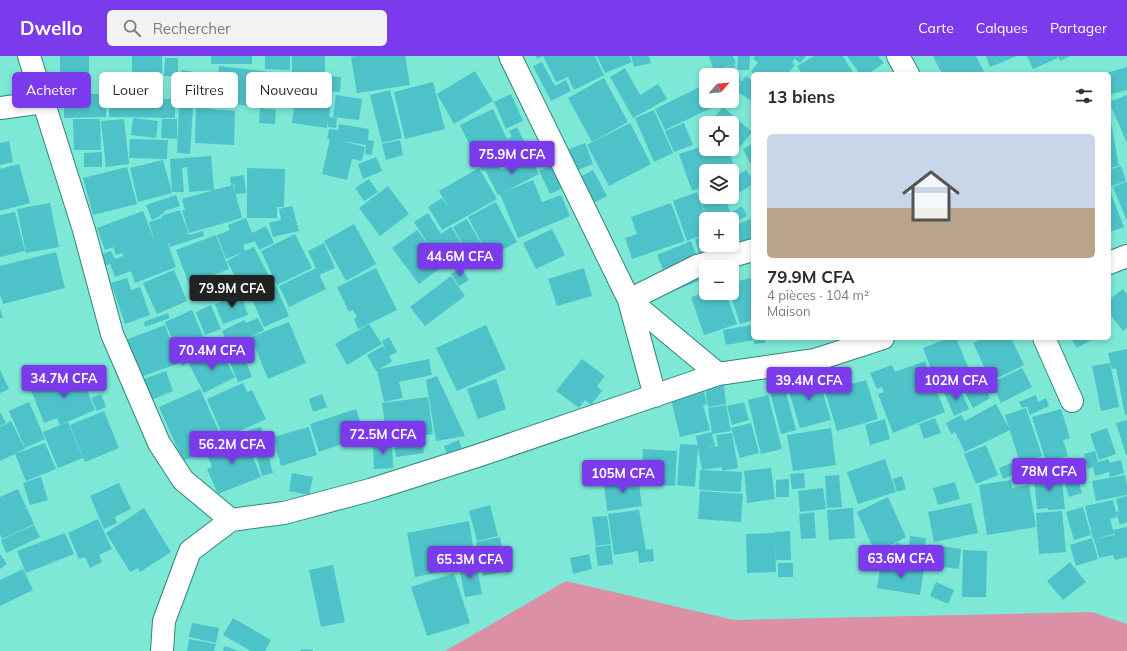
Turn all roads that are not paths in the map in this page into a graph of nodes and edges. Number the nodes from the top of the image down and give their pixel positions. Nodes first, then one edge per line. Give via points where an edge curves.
1 (29, 56) edge
2 (510, 56) edge
3 (898, 56) edge
4 (34, 72) edge
5 (907, 72) edge
6 (12, 106) edge
7 (0, 108) edge
8 (46, 108) edge
9 (751, 251) edge
10 (1127, 256) edge
11 (1111, 262) edge
12 (629, 300) junction
13 (871, 340) edge
14 (1045, 340) edge
15 (718, 374) junction
16 (655, 396) junction
17 (1072, 401) dead end
18 (230, 520) junction
19 (162, 651) edge

1 - 4 street
2 - 12 street
3 - 5 street
6 - 7 street
8 - 18 street via 84,230 112,334 159,443 183,480
9 - 12 street via 697,266
10 - 11 street
12 - 15 street
12 - 16 street
13 - 15 street via 815,360
14 - 17 street
15 - 16 street
16 - 18 street via 370,490 284,513
18 - 19 street via 190,551 164,621

